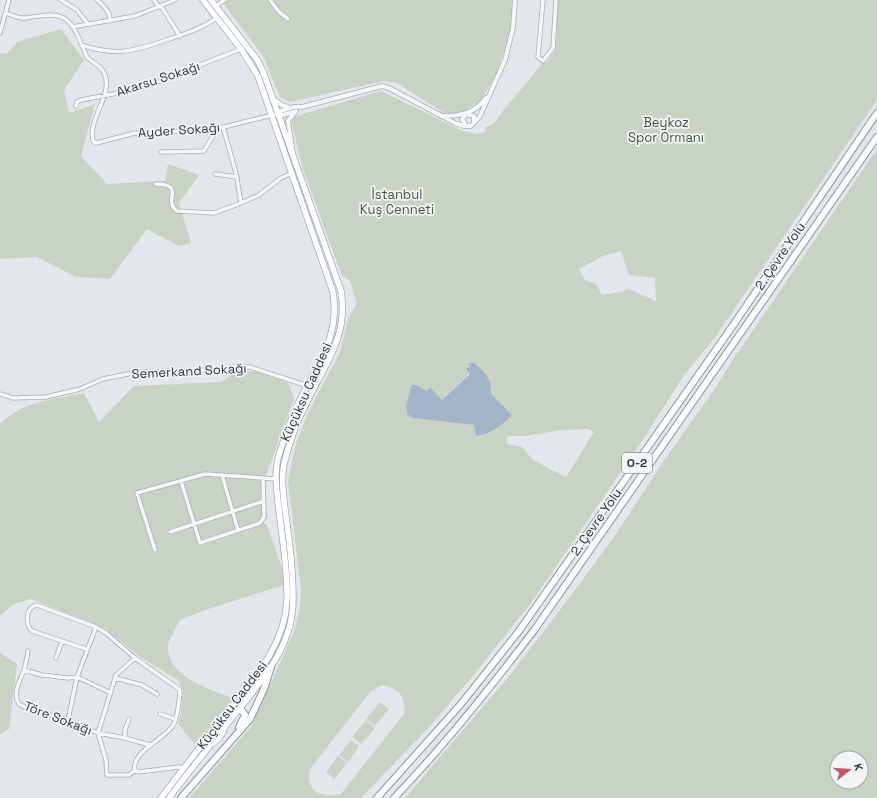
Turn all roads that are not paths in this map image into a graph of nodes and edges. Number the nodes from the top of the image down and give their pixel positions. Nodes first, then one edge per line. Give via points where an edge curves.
1 (9, 0) edge
2 (61, 0) edge
3 (97, 0) edge
4 (154, 0) edge
5 (175, 0) edge
6 (203, 0) edge
7 (212, 0) edge
8 (224, 0) edge
9 (270, 0) edge
10 (515, 0) edge
11 (543, 0) edge
12 (556, 0) edge
13 (160, 6) junction
14 (216, 6) junction
15 (211, 11) junction
16 (5, 14) junction
17 (222, 14) junction
18 (0, 15) edge
19 (217, 18) junction
20 (288, 19) dead end
21 (110, 21) junction
22 (88, 24) junction
23 (72, 26) junction
24 (0, 33) edge
25 (180, 36) junction
26 (81, 45) junction
27 (241, 49) junction
28 (261, 84) junction
29 (491, 91) junction
30 (104, 95) junction
31 (272, 98) junction
32 (76, 106) dead end
33 (295, 109) junction
34 (278, 114) junction
35 (466, 114) junction
36 (877, 114) edge
37 (272, 115) junction
38 (442, 116) junction
39 (470, 125) junction
40 (223, 127) junction
41 (217, 129) junction
42 (877, 137) edge
43 (161, 152) dead end
44 (293, 158) junction
45 (292, 173) junction
46 (214, 174) dead end
47 (236, 177) junction
48 (155, 184) dead end
49 (306, 196) junction
50 (300, 198) junction
51 (241, 203) junction
52 (325, 352) junction
53 (331, 356) junction
54 (308, 386) junction
55 (314, 389) junction
56 (0, 394) edge
57 (222, 475) junction
58 (263, 478) junction
59 (280, 479) junction
60 (181, 481) junction
61 (264, 501) junction
62 (233, 511) junction
63 (194, 524) junction
64 (238, 530) junction
65 (170, 532) dead end
66 (155, 550) dead end
67 (292, 607) junction
68 (286, 608) junction
69 (96, 627) junction
70 (62, 641) junction
71 (86, 649) junction
72 (28, 651) dead end
73 (56, 658) dead end
74 (135, 658) junction
75 (272, 667) junction
76 (24, 670) junction
77 (77, 677) junction
78 (115, 678) junction
79 (109, 692) junction
80 (157, 694) dead end
81 (231, 708) junction
82 (240, 708) junction
83 (160, 714) dead end
84 (129, 719) dead end
85 (175, 719) junction
86 (68, 720) junction
87 (98, 733) junction
88 (125, 738) junction
89 (150, 745) junction
90 (215, 758) junction
91 (184, 768) junction
92 (134, 770) junction
93 (189, 772) junction
94 (161, 798) edge
95 (169, 798) edge
96 (181, 798) edge
97 (377, 798) edge
98 (394, 798) edge

1 - 16 street
2 - 22 street via 77,10
3 - 21 street via 106,10
4 - 13 street
5 - 13 street
6 - 15 main road, Küçüksu Caddesi
7 - 14 main road, Küçüksu Caddesi
8 - 14 street
9 - 20 street
10 - 29 street via 510,44
11 - 12 street via 538,57 543,61 553,48
13 - 21 street via 135,16
13 - 25 street
14 - 15 main road
14 - 17 main road, Küçüksu Caddesi
15 - 19 main road, Küçüksu Caddesi
16 - 18 street
16 - 23 street via 24,18 41,14 55,16 65,19
16 - 24 street
17 - 19 main road
17 - 31 main road, Küçüksu Caddesi via 258,61
19 - 25 street via 199,29
19 - 27 main road, Küçüksu Caddesi
21 - 22 street
22 - 23 street
23 - 26 street
25 - 26 street via 140,50 95,50
26 - 30 street via 90,61 98,64 106,77
27 - 28 main road, Küçüksu Caddesi via 252,64
27 - 30 street, Akarsu Sokağı via 157,82
28 - 34 main road via 265,87 274,111
28 - 37 main road, Küçüksu Caddesi
29 - 35 street via 476,109
29 - 39 street via 480,116
30 - 32 street, Akarsu Sokağı via 82,100 77,102
30 - 41 street, Ayder Sokağı via 91,133 93,141 96,142 135,133
31 - 33 street
31 - 34 main road, Küçüksu Caddesi
33 - 34 street via 280,110
33 - 38 street via 382,86
33 - 44 street via 288,121 294,147
34 - 37 street
34 - 44 main road, Küçüksu Caddesi
35 - 38 street
35 - 39 street via 462,121
35 - 39 street via 474,116 474,122
36 - 97 highway, 2. Çevre Yolu / O-2 via 519,631 461,704
37 - 40 street, Ayder Sokağı
37 - 45 main road, Küçüksu Caddesi
38 - 39 street via 455,123
40 - 41 street, Ayder Sokağı
40 - 47 street
41 - 43 street via 204,151
42 - 98 highway, 2. Çevre Yolu / O-2 via 543,618 502,673
44 - 49 main road, Küçüksu Caddesi
45 - 50 main road, Küçüksu Caddesi
45 - 51 street via 259,195
46 - 47 street
47 - 51 street
48 - 51 street via 166,184 171,187 172,203 174,210 177,211 214,213
49 - 50 main road
49 - 53 main road, Küçüksu Caddesi via 342,300 342,325
50 - 52 main road, Küçüksu Caddesi via 334,301 334,324 330,344
52 - 53 main road
52 - 54 main road, Küçüksu Caddesi
53 - 55 main road, Küçüksu Caddesi
54 - 55 main road
54 - 56 street, Semerkand Sokağı via 250,367 235,367 138,372 103,379 80,389 46,397 13,398
54 - 59 main road, Küçüksu Caddesi via 285,435 278,461
55 - 59 main road, Küçüksu Caddesi via 291,438
57 - 58 street
57 - 60 street via 205,474
57 - 62 street
58 - 59 street
58 - 61 street
59 - 67 main road, Küçüksu Caddesi via 292,568
59 - 68 main road, Küçüksu Caddesi
60 - 63 street
60 - 66 street via 137,493
61 - 62 street
61 - 64 street via 264,518 260,523
62 - 63 street
62 - 64 street
63 - 64 street via 200,543
63 - 65 street
67 - 68 main road
67 - 75 main road, Küçüksu Caddesi via 290,626
68 - 81 main road, Küçüksu Caddesi via 273,651
69 - 70 street via 34,606 26,619 28,627 32,631
69 - 71 street
69 - 74 street
70 - 71 street
70 - 73 street
71 - 77 street
72 - 76 street, Töre Sokağı
74 - 78 street
74 - 85 street via 179,689
75 - 82 main road, Küçüksu Caddesi
75 - 90 highway via 250,719
76 - 77 street via 42,675
76 - 86 street, Töre Sokağı via 18,681 16,694 19,704
77 - 79 street
77 - 86 street
78 - 79 street
78 - 80 street via 142,685
79 - 87 street
81 - 82 main road
81 - 91 main road, Küçüksu Caddesi
82 - 90 highway via 244,718
82 - 93 main road, Küçüksu Caddesi
83 - 85 street
84 - 88 street
85 - 89 street via 164,736
86 - 87 street, Töre Sokağı
87 - 88 street, Töre Sokağı
87 - 92 street via 106,760 107,775 129,775
88 - 89 street, Töre Sokağı
89 - 92 street via 136,760
90 - 96 highway
91 - 92 street via 142,772
91 - 93 main road
91 - 94 main road, Küçüksu Caddesi
93 - 95 main road, Küçüksu Caddesi

